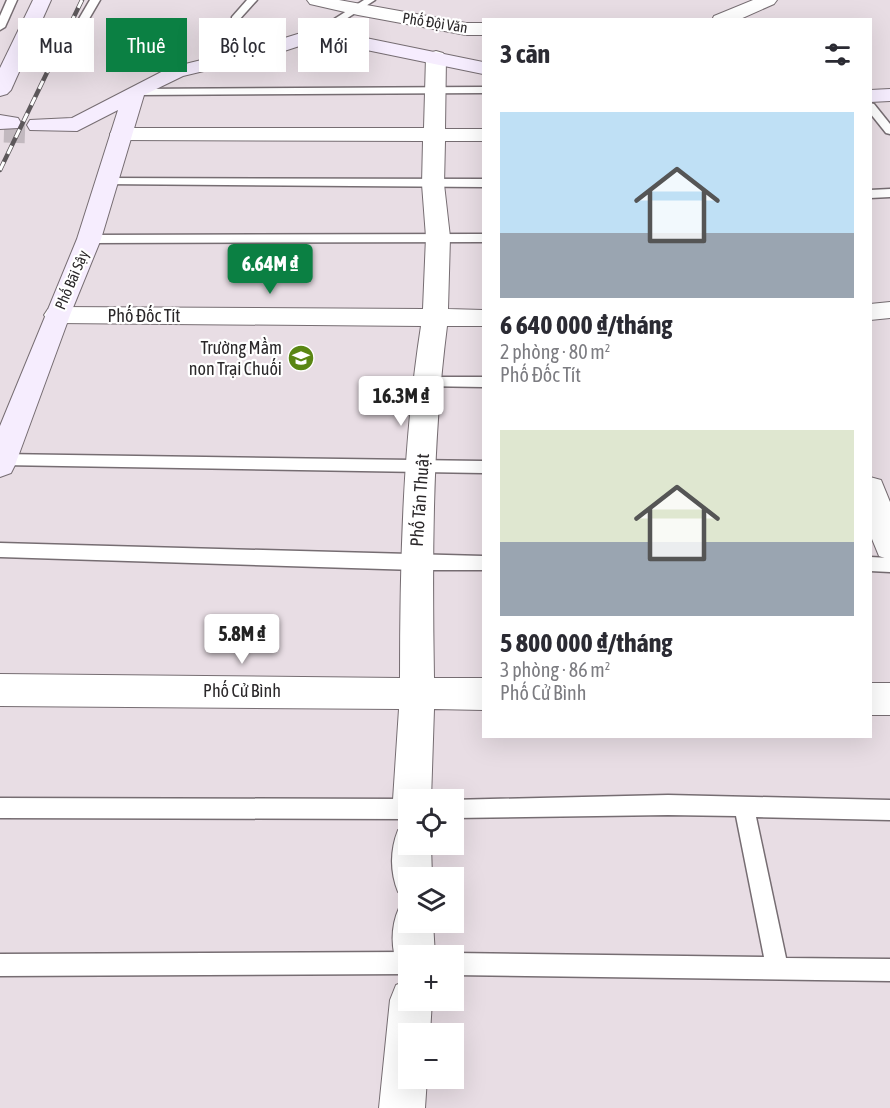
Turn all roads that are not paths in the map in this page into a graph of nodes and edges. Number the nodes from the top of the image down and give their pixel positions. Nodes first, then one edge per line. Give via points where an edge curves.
1 (12, 0) edge
2 (42, 0) edge
3 (95, 0) edge
4 (252, 0) edge
5 (316, 0) edge
6 (768, 0) edge
7 (364, 5) edge
8 (84, 18) edge
9 (236, 18) edge
10 (343, 18) edge
11 (726, 18) edge
12 (0, 27) edge
13 (482, 29) edge
14 (298, 40) edge
15 (369, 44) edge
16 (436, 57) junction
17 (482, 68) edge
18 (2, 73) edge
19 (434, 90) junction
20 (482, 90) edge
21 (134, 92) junction
22 (890, 95) edge
23 (872, 96) edge
24 (872, 109) edge
25 (890, 132) edge
26 (121, 135) junction
27 (482, 135) edge
28 (435, 136) junction
29 (106, 182) junction
30 (482, 183) edge
31 (434, 184) junction
32 (890, 193) edge
33 (872, 194) edge
34 (438, 237) junction
35 (482, 238) edge
36 (89, 239) junction
37 (890, 310) edge
38 (872, 312) edge
39 (57, 315) junction
40 (435, 318) junction
41 (482, 318) edge
42 (426, 382) junction
43 (482, 382) edge
44 (1, 462) edge
45 (422, 466) junction
46 (482, 467) edge
47 (872, 494) edge
48 (890, 547) edge
49 (0, 550) edge
50 (416, 563) junction
51 (482, 563) edge
52 (872, 564) edge
53 (890, 565) edge
54 (0, 690) edge
55 (417, 693) junction
56 (482, 694) edge
57 (872, 699) edge
58 (890, 699) edge
59 (413, 789) edge
60 (744, 807) junction
61 (0, 808) edge
62 (464, 808) edge
63 (398, 809) edge
64 (890, 810) edge
65 (398, 963) edge
66 (464, 964) edge
67 (0, 965) edge
68 (777, 969) junction
69 (890, 970) edge
70 (404, 1089) edge
71 (402, 1108) edge

1 - 12 lane
2 - 18 street
3 - 8 lane
4 - 9 lane
5 - 7 street, Phố Đội Văn
6 - 11 street
7 - 10 lane
7 - 13 street, Phố Đội Văn via 466,29
14 - 21 street via 176,72
15 - 16 street
16 - 17 street
16 - 19 street, Phố Tán Thuật
19 - 20 lane
19 - 21 lane
19 - 28 street, Phố Tán Thuật
21 - 26 street, Phố Bãi Sậy
21 - 26 street via 77,124 36,129
22 - 23 street
24 - 25 lane
26 - 28 street
26 - 29 street, Phố Bãi Sậy
27 - 28 street
28 - 31 street, Phố Tán Thuật
29 - 31 lane
29 - 36 street, Phố Bãi Sậy
30 - 31 lane
31 - 34 street, Phố Tán Thuật
32 - 33 lane
34 - 35 lane
34 - 36 lane
34 - 40 street, Phố Tán Thuật
36 - 39 street, Phố Bãi Sậy
37 - 38 street
39 - 40 street, Phố Đốc Tít
39 - 44 street, Phố Bãi Sậy
40 - 41 street, Phố Đốc Tít
40 - 42 street, Phố Tán Thuật
42 - 43 lane
42 - 45 street, Phố Tán Thuật
44 - 45 lane
45 - 46 lane
45 - 50 street, Phố Tán Thuật
47 - 48 street
49 - 50 lane
50 - 51 lane
50 - 55 street, Phố Tán Thuật
52 - 53 lane
54 - 55 street, Phố Cử Bình
55 - 56 street, Phố Cử Bình
55 - 59 street, Phố Tán Thuật
57 - 58 street
60 - 62 lane
60 - 64 lane
60 - 68 lane
61 - 63 lane
65 - 67 lane
66 - 68 lane
68 - 69 lane
70 - 71 street

